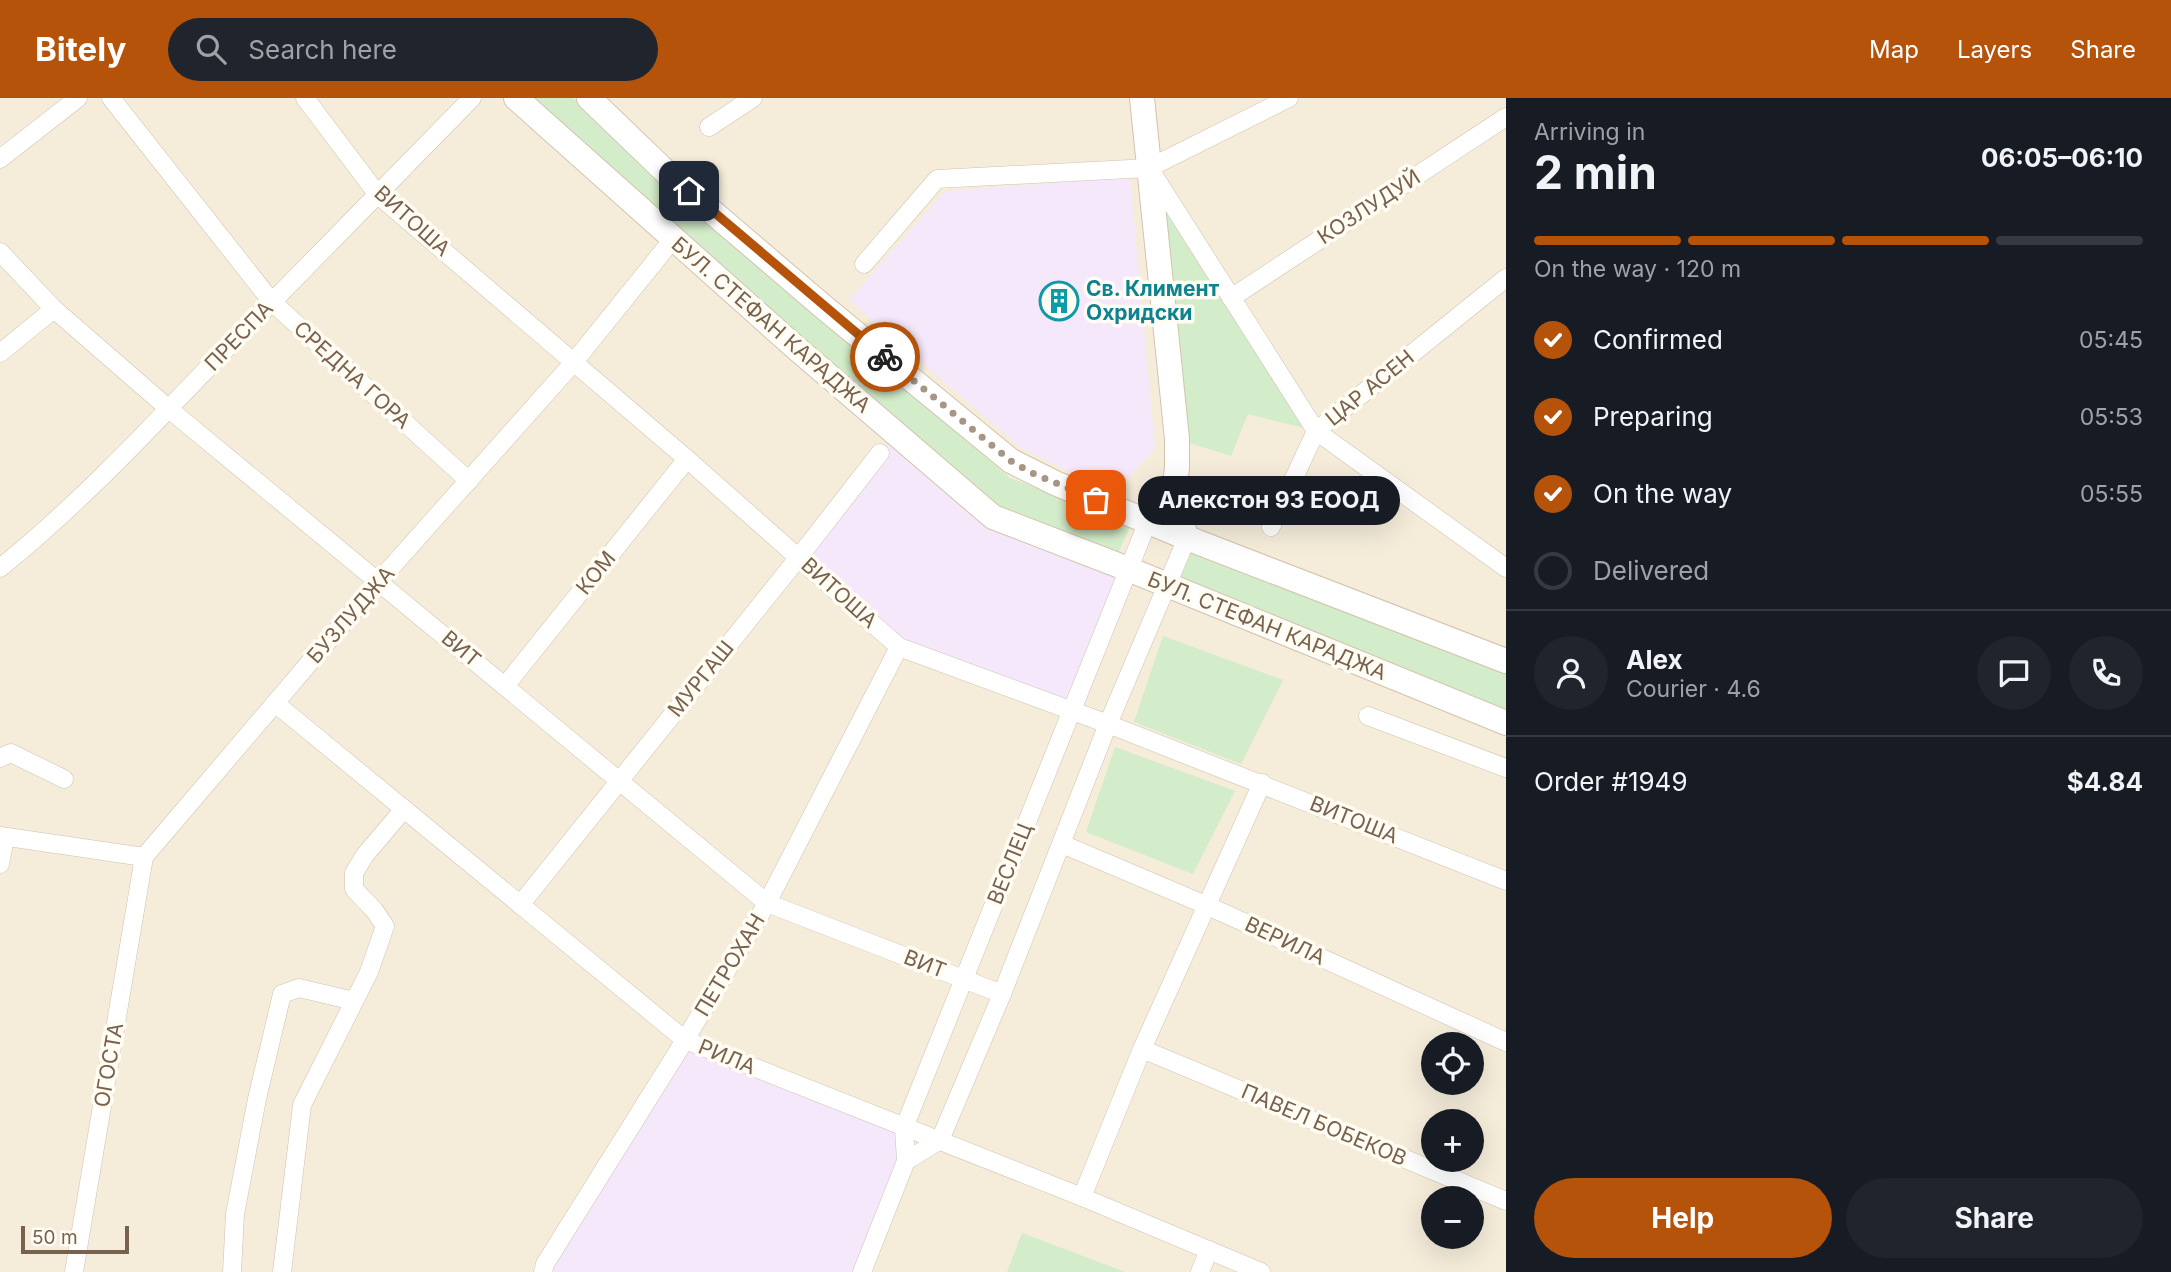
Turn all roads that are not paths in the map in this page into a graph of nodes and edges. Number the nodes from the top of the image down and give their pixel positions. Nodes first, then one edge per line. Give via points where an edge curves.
1 (78, 98) edge
2 (111, 98) edge
3 (305, 98) edge
4 (472, 98) edge
5 (516, 98) edge
6 (589, 98) edge
7 (753, 98) edge
8 (1142, 98) edge
9 (1289, 98) edge
10 (1506, 117) edge
11 (709, 127) dead end
12 (0, 159) edge
13 (1149, 168) junction
14 (378, 195) junction
15 (673, 239) junction
16 (0, 252) edge
17 (864, 264) dead end
18 (1506, 278) edge
19 (1231, 298) junction
20 (272, 302) junction
21 (54, 309) junction
22 (0, 353) edge
23 (574, 362) junction
24 (169, 409) junction
25 (1316, 431) junction
26 (880, 453) dead end
27 (687, 459) junction
28 (469, 481) junction
29 (1173, 500) junction
30 (1148, 521) junction
31 (1271, 527) dead end
32 (1187, 538) junction
33 (799, 557) junction
34 (1501, 557) edge
35 (0, 568) edge
36 (1128, 569) junction
37 (379, 581) junction
38 (1167, 585) junction
39 (899, 647) junction
40 (1506, 661) edge
41 (505, 687) junction
42 (275, 702) junction
43 (1071, 711) junction
44 (1368, 716) dead end
45 (1506, 723) edge
46 (1108, 724) junction
47 (0, 758) edge
48 (1506, 768) edge
49 (64, 779) dead end
50 (618, 782) junction
51 (1262, 783) junction
52 (404, 809) junction
53 (2, 837) edge
54 (1062, 844) junction
55 (144, 858) junction
56 (0, 864) edge
57 (1506, 881) edge
58 (767, 903) junction
59 (520, 905) junction
60 (1208, 906) junction
61 (963, 980) junction
62 (1002, 994) junction
63 (354, 1001) junction
64 (685, 1040) junction
65 (1506, 1042) edge
66 (1142, 1049) junction
67 (904, 1128) junction
68 (940, 1140) junction
69 (906, 1161) junction
70 (1082, 1197) junction
71 (1506, 1201) edge
72 (1209, 1250) junction
73 (74, 1272) edge
74 (232, 1272) edge
75 (282, 1272) edge
76 (543, 1272) edge
77 (862, 1272) edge
78 (1200, 1272) edge
79 (1261, 1272) edge

1 - 12 street
2 - 20 street, СРЕДНА ГОРА
3 - 14 street, ВИТОША
4 - 14 street, ПРЕСПА
5 - 15 street, БУЛ. СТЕФАН КАРАДЖА
6 - 30 street via 680,184 1011,461
7 - 11 street
8 - 13 street
9 - 13 street
10 - 19 street, КОЗЛУДУЙ
13 - 17 street via 937,179
13 - 19 street
13 - 29 street via 1177,439
14 - 20 street, ПРЕСПА
14 - 23 street, ВИТОША
15 - 23 street, БУЗЛУДЖА
15 - 36 street, БУЛ. СТЕФАН КАРАДЖА via 993,517
16 - 21 street, ВИТ
18 - 25 street, ЦАР АСЕН
19 - 25 street
20 - 24 street, ПРЕСПА
20 - 28 street, СРЕДНА ГОРА
21 - 22 street
21 - 24 street, ВИТ
23 - 27 street, ВИТОША
23 - 28 street, БУЗЛУДЖА
24 - 35 street, ПРЕСПА via 40,536
24 - 37 street, ВИТ
25 - 31 street, ЦАР АСЕН
25 - 34 street
26 - 33 street, МУРГАШ
27 - 33 street, ВИТОША
27 - 41 street, КОМ
28 - 37 street, БУЗЛУДЖА
29 - 30 street
29 - 32 street
30 - 32 street
30 - 36 street, ВЕСЛЕЦ
32 - 38 street, ВЕСЛЕЦ
32 - 40 street
33 - 39 street, ВИТОША
33 - 50 street, МУРГАШ
36 - 38 street, БУЛ. СТЕФАН КАРАДЖА
36 - 43 street, ВЕСЛЕЦ
37 - 41 street, ВИТ
37 - 42 street, БУЗЛУДЖА
38 - 45 street, БУЛ. СТЕФАН КАРАДЖА
38 - 46 street, ВЕСЛЕЦ
39 - 43 street, ВИТОША
39 - 58 street, ПЕТРОХАН
41 - 50 street, ВИТ
42 - 52 street, РИЛА
42 - 55 street, БУЗЛУДЖА
43 - 46 street, ВИТОША
43 - 61 street, ВЕСЛЕЦ
44 - 48 street
46 - 51 street, ВИТОША
46 - 54 street, ВЕСЛЕЦ
47 - 49 street via 11,753
50 - 58 street, ВИТ
50 - 59 street, МУРГАШ
51 - 57 street, ВИТОША
51 - 60 street
52 - 59 street, РИЛА
52 - 63 street via 354,873 354,889 385,926
53 - 55 street
53 - 56 street
54 - 60 street, ВЕРИЛА
54 - 62 street, ВЕСЛЕЦ
55 - 73 street, ОГОСТА
58 - 61 street, ВИТ
58 - 64 street, ПЕТРОХАН
59 - 64 street, РИЛА
60 - 65 street, ВЕРИЛА
60 - 66 street
61 - 62 street, ВИТ
61 - 67 street, ВЕСЛЕЦ
62 - 68 street, ВЕСЛЕЦ
63 - 74 street via 299,988 282,994 235,1214
63 - 75 street via 302,1105
64 - 67 street, РИЛА
64 - 76 street, ПЕТРОХАН
66 - 70 street
66 - 71 street, ПАВЕЛ БОБЕКОВ
67 - 68 street, РИЛА
67 - 69 street, ВЕСЛЕЦ
68 - 69 street
68 - 70 street, РИЛА
69 - 77 street, ВЕСЛЕЦ
70 - 72 street, РИЛА
72 - 78 street
72 - 79 street, РИЛА

